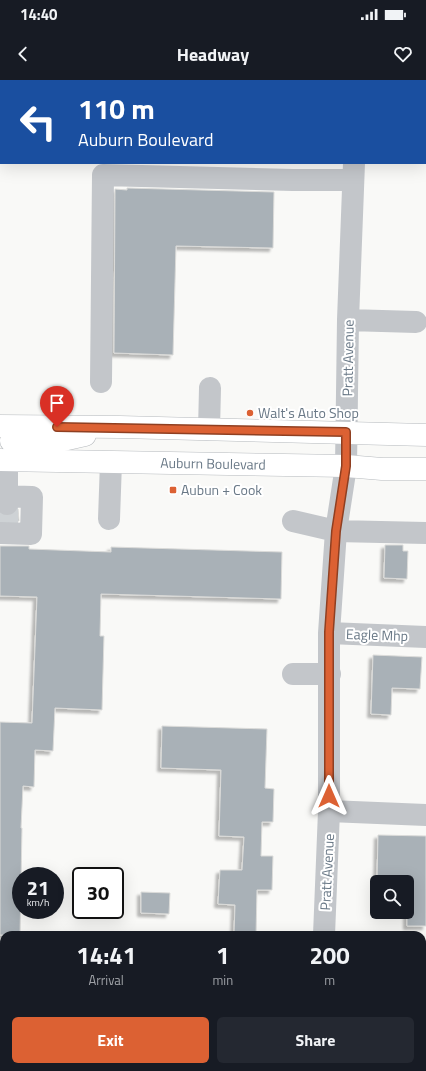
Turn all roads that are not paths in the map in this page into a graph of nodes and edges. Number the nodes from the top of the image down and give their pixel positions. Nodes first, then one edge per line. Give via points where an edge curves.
1 (354, 171) edge
2 (348, 320) junction
3 (416, 322) dead end
4 (101, 382) dead end
5 (210, 388) dead end
6 (0, 426) edge
7 (120, 427) junction
8 (209, 430) junction
9 (346, 432) junction
10 (426, 435) edge
11 (2, 454) edge
12 (111, 462) junction
13 (346, 466) junction
14 (426, 469) edge
15 (4, 499) edge
16 (109, 519) dead end
17 (293, 521) dead end
18 (4, 531) edge
19 (336, 531) junction
20 (426, 533) edge
21 (329, 632) junction
22 (426, 637) edge
23 (293, 674) dead end
24 (330, 674) junction
25 (329, 811) junction
26 (426, 815) edge
27 (324, 931) edge

1 - 2 street, Pratt Avenue
1 - 4 street via 294,180 103,176
2 - 3 street
2 - 9 street, Pratt Avenue
5 - 8 street
6 - 7 main road
7 - 8 main road
7 - 11 main road
8 - 9 main road
9 - 10 main road
9 - 13 street, Pratt Avenue
11 - 12 main road, Auburn Boulevard
11 - 15 street
12 - 13 main road, Auburn Boulevard
12 - 16 street
13 - 14 main road, Auburn Boulevard
13 - 19 street, Pratt Avenue
15 - 18 street via 32,497 31,534
17 - 19 street
19 - 20 street
19 - 21 street, Pratt Avenue
21 - 22 street, Eagle Mhp
21 - 24 street, Pratt Avenue
23 - 24 street
24 - 25 street, Pratt Avenue
25 - 26 street
25 - 27 street, Pratt Avenue

